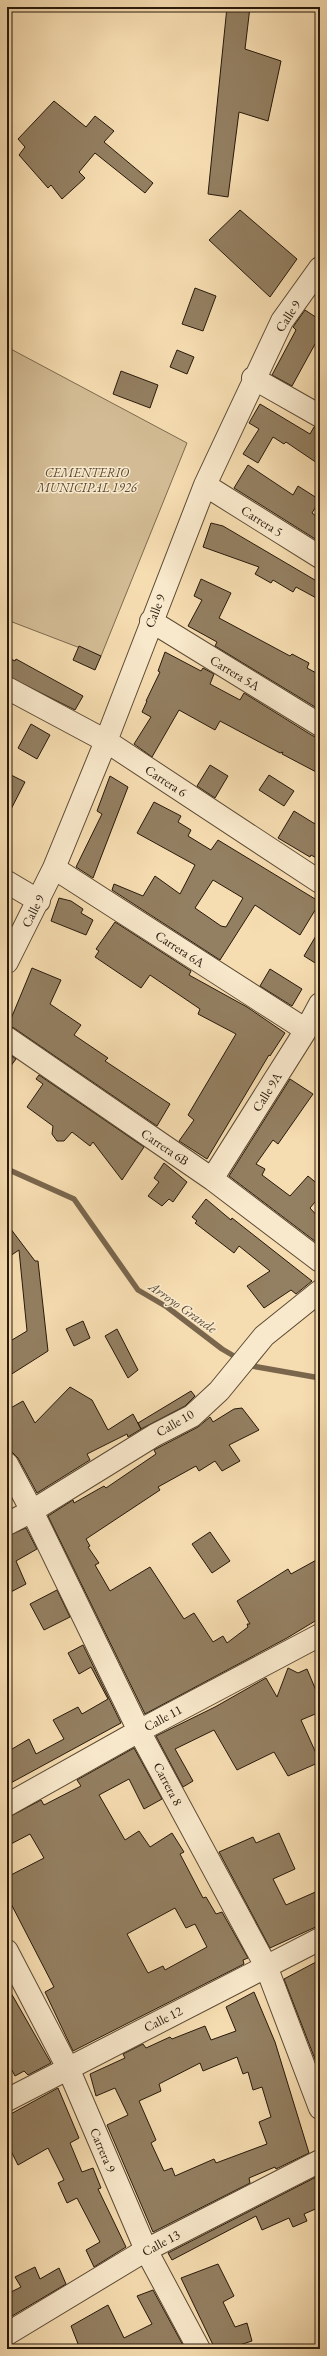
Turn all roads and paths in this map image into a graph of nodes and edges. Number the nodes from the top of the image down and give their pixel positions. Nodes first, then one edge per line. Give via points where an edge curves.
1 (320, 268) edge
2 (253, 378) junction
3 (320, 416) edge
4 (205, 484) junction
5 (320, 558) edge
6 (151, 621) junction
7 (7, 688) edge
8 (320, 725) edge
9 (106, 742) junction
10 (54, 868) junction
11 (7, 882) edge
12 (320, 882) edge
13 (39, 901) junction
14 (7, 962) edge
15 (320, 1004) edge
16 (306, 1030) junction
17 (7, 1038) edge
18 (212, 1179) junction
19 (320, 1261) edge
20 (320, 1292) edge
21 (7, 1464) edge
22 (32, 1511) junction
23 (7, 1524) edge
24 (320, 1635) edge
25 (139, 1731) junction
26 (7, 1805) edge
27 (320, 1939) edge
28 (7, 1951) edge
29 (266, 1966) junction
30 (68, 2068) junction
31 (7, 2100) edge
32 (320, 2108) edge
33 (320, 2161) edge
34 (146, 2250) junction
35 (7, 2334) edge
36 (199, 2349) edge

1 - 2 street, Calle 9 via 282,321
2 - 3 street
2 - 4 street, Calle 9
4 - 5 street, Carrera 5
4 - 6 street, Calle 9
6 - 8 street, Carrera 5A
6 - 9 street, Calle 9
7 - 9 street, Carrera 6
9 - 10 street, Calle 9
9 - 12 street, Carrera 6
10 - 13 street, Calle 9
10 - 16 street, Carrera 6A
11 - 13 street
13 - 14 street, Calle 9
15 - 16 street, Calle 9A
16 - 18 street, Calle 9A
17 - 18 street, Carrera 6B
18 - 19 street, Carrera 6B
20 - 22 street, Calle 10 via 264,1336 219,1391 192,1416 155,1435
21 - 22 street, Carrera 8
22 - 23 street, Calle 10
22 - 25 street, Carrera 8
24 - 25 street, Calle 11
25 - 26 street, Calle 11
25 - 29 street, Carrera 8
27 - 29 street, Calle 12
28 - 30 street, Carrera 9
29 - 30 street, Calle 12
29 - 32 street, Carrera 8
30 - 31 street, Calle 12
30 - 34 street, Carrera 9
33 - 34 street, Calle 13
34 - 35 street, Calle 13
34 - 36 street, Carrera 9

